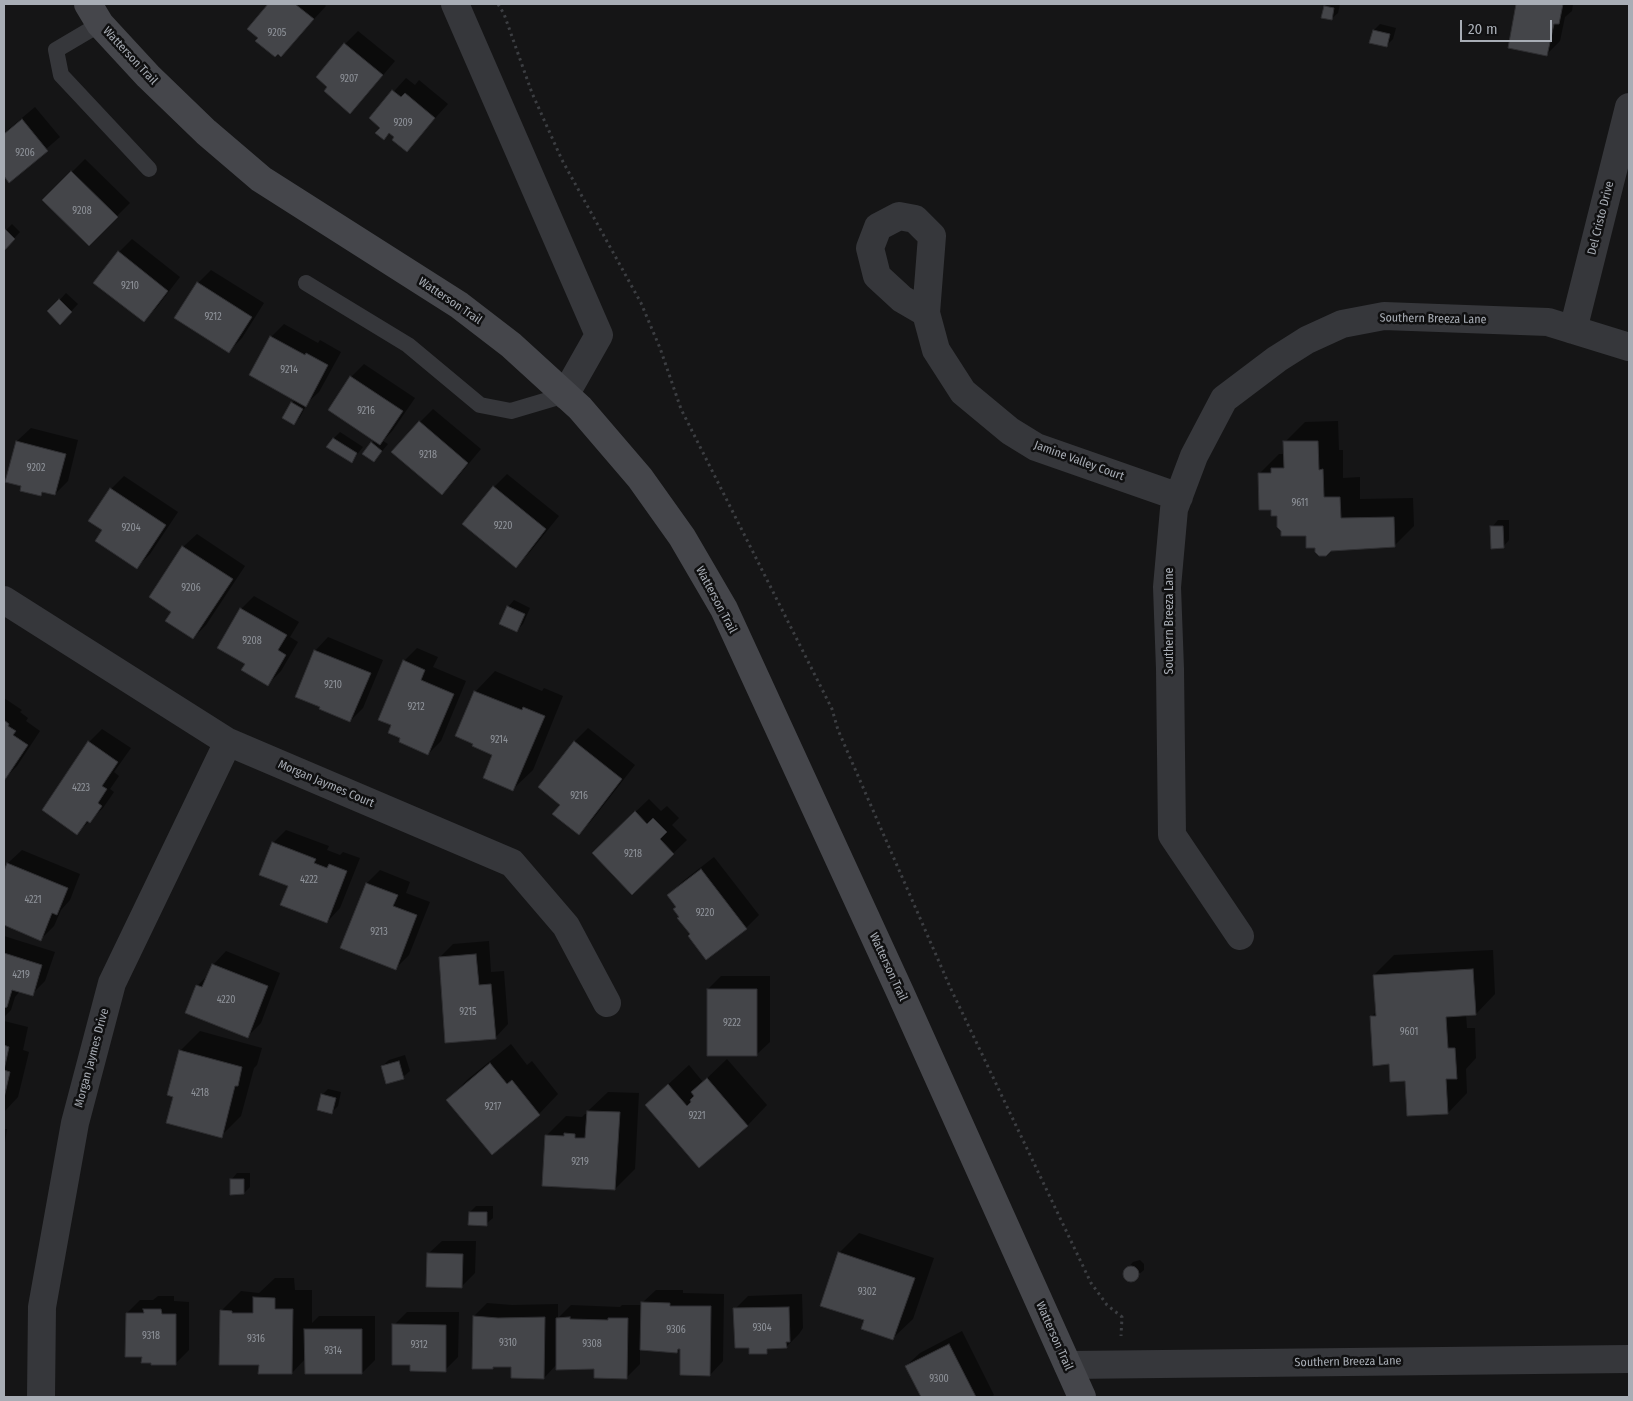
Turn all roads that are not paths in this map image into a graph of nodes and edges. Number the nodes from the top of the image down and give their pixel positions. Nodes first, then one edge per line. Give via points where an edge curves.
1 (455, 4) edge
2 (94, 14) edge
3 (1629, 107) edge
4 (149, 169) dead end
5 (306, 283) dead end
6 (926, 313) dead end
7 (1573, 330) junction
8 (1629, 347) edge
9 (565, 395) junction
10 (1179, 496) junction
11 (4, 600) edge
12 (228, 742) junction
13 (1240, 936) dead end
14 (607, 1003) dead end
15 (1629, 1360) edge
16 (1068, 1365) junction
17 (42, 1397) edge
18 (1082, 1397) edge

1 - 9 street via 599,335
2 - 4 lane via 56,50 61,75
2 - 9 main road, Watterson Trail via 148,76 261,179 459,305 512,345
3 - 7 street, Del Cristo Drive
5 - 9 lane via 408,345 480,405 512,411
6 - 10 street, Jamine Valley Court via 936,350 963,392 1010,430 1063,457
7 - 8 street, Southern Breeza Lane
7 - 10 street, Southern Breeza Lane via 1548,322 1384,316 1342,324 1307,340 1277,359 1224,399 1194,456
9 - 16 main road, Watterson Trail via 640,478 682,537 724,609
10 - 13 street, Southern Breeza Lane via 1174,509 1167,587 1172,836
11 - 12 street, Morgan Jaymes Court
12 - 14 street, Morgan Jaymes Court via 512,863 566,926
12 - 17 street, Morgan Jaymes Drive via 112,983 75,1123 42,1307
15 - 16 street, Southern Breeza Lane
16 - 18 main road, Watterson Trail

